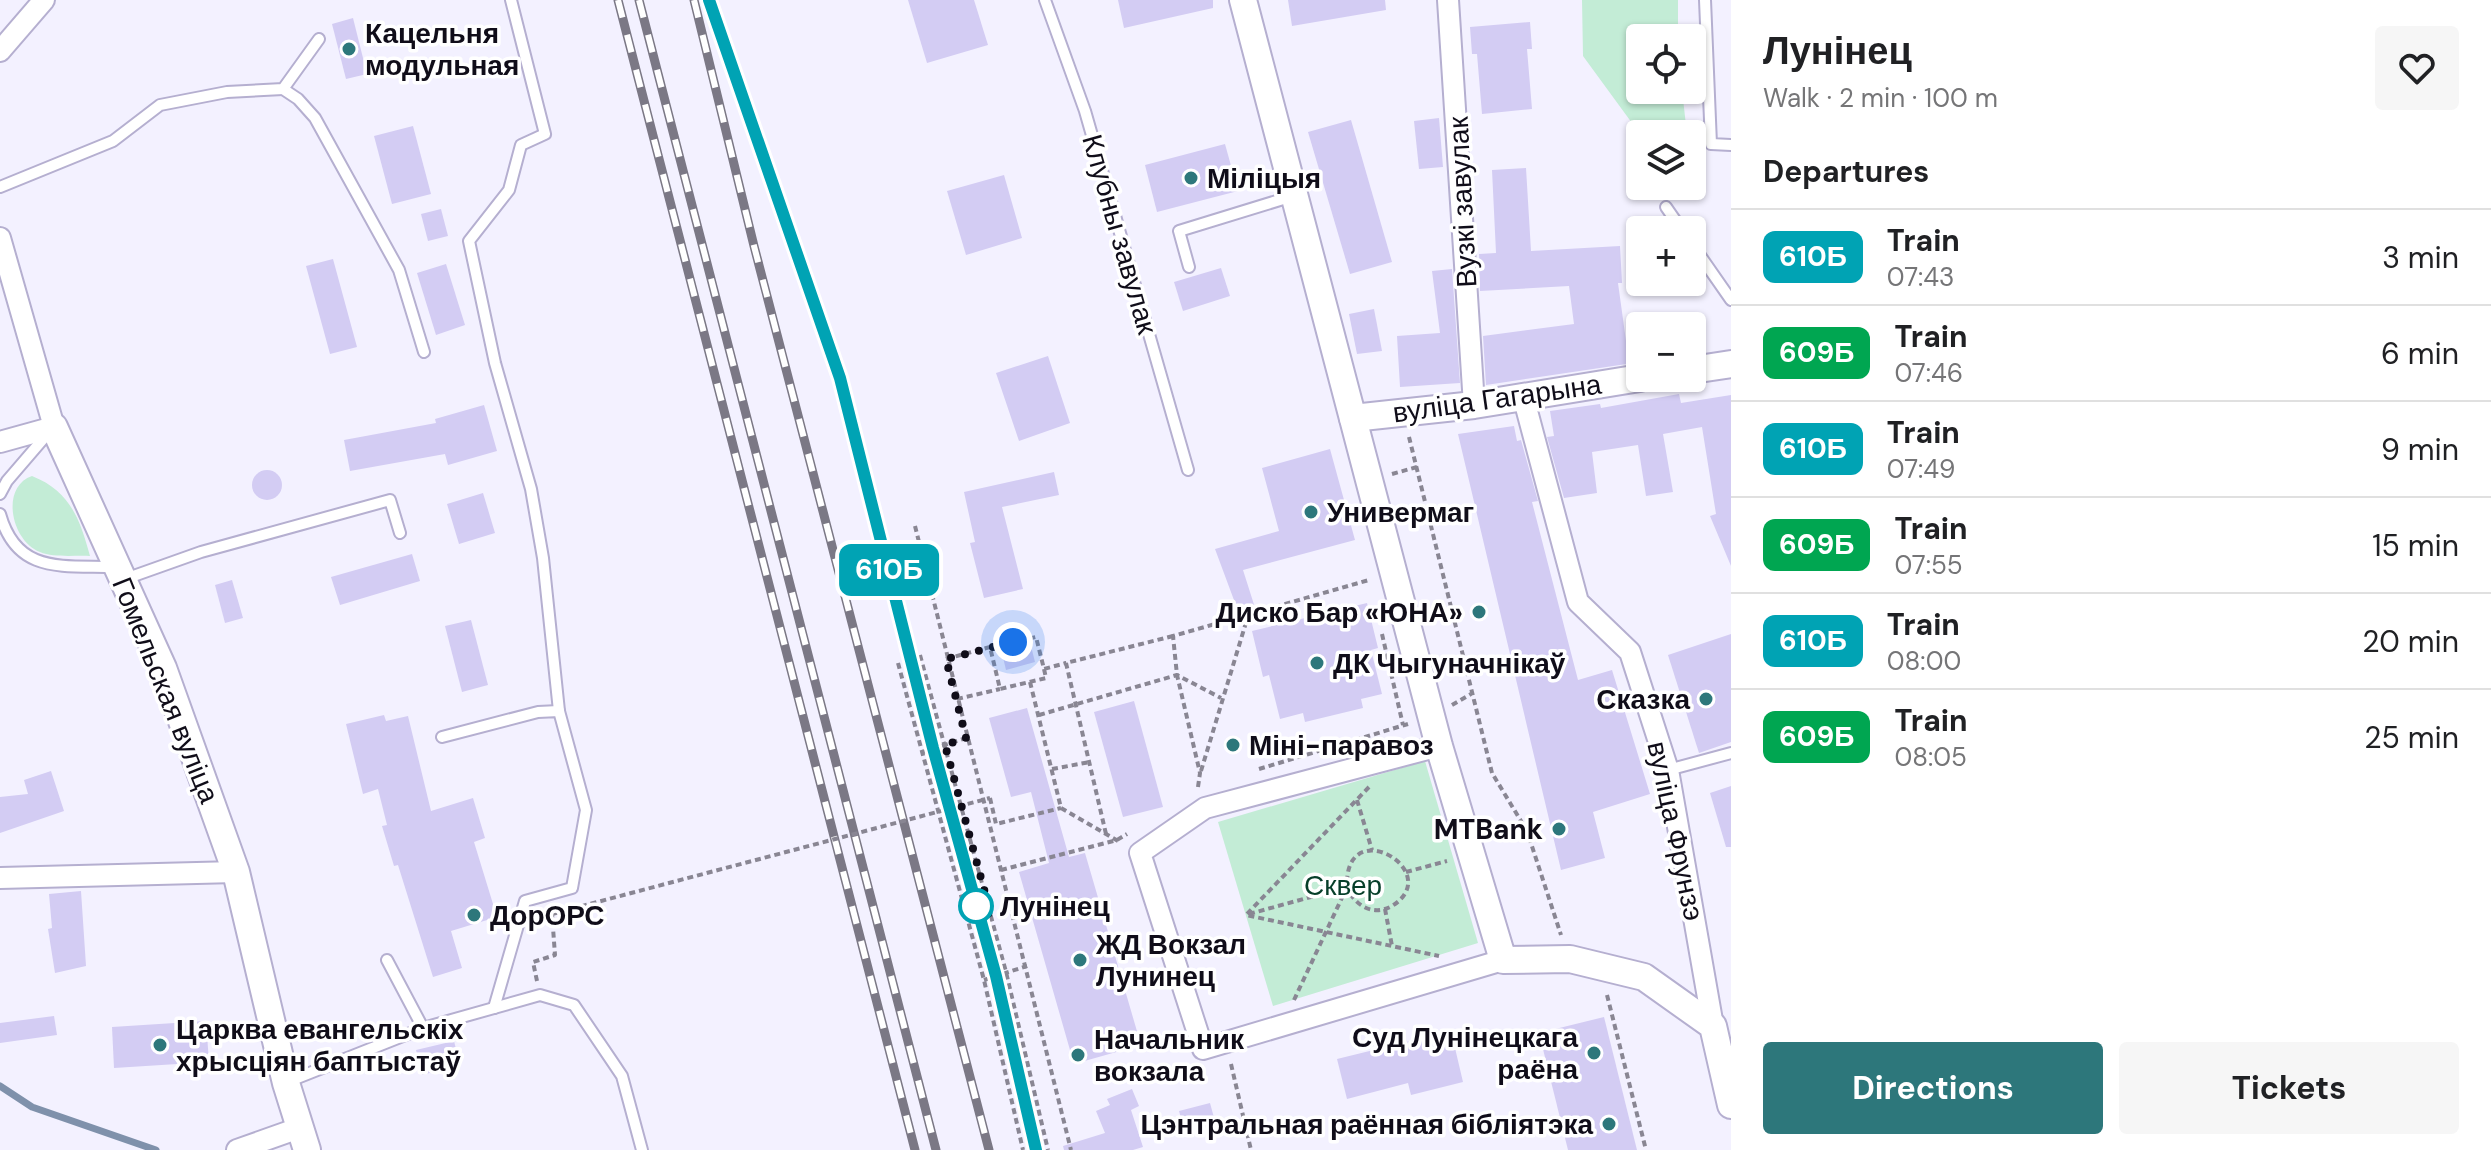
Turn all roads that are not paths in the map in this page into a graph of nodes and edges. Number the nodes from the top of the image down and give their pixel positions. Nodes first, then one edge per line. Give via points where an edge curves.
1 (44, 0) edge
2 (511, 0) edge
3 (1045, 0) edge
4 (1243, 0) edge
5 (1448, 0) edge
6 (1705, 0) edge
7 (319, 39) dead end
8 (0, 51) edge
9 (283, 89) junction
10 (1731, 145) edge
11 (0, 187) edge
12 (1293, 196) junction
13 (1666, 207) dead end
14 (1672, 216) edge
15 (0, 238) edge
16 (1706, 264) edge
17 (1189, 267) dead end
18 (1731, 300) edge
19 (424, 352) dead end
20 (1731, 364) edge
21 (1706, 368) edge
22 (1626, 380) edge
23 (1523, 396) junction
24 (1474, 405) junction
25 (1353, 418) junction
26 (54, 427) junction
27 (0, 442) edge
28 (1188, 470) dead end
29 (0, 494) edge
30 (0, 514) edge
31 (400, 533) dead end
32 (120, 573) junction
33 (559, 711) junction
34 (442, 737) dead end
35 (1439, 746) junction
36 (1731, 753) edge
37 (1668, 770) junction
38 (236, 872) junction
39 (0, 878) edge
40 (387, 960) dead end
41 (1494, 962) junction
42 (494, 1008) junction
43 (1713, 1026) junction
44 (423, 1028) junction
45 (286, 1083) junction
46 (1731, 1105) edge
47 (303, 1139) edge
48 (237, 1150) edge
49 (642, 1150) edge

1 - 8 street
2 - 33 lane via 545,134 521,145 509,190 469,241 495,363 531,489
3 - 28 lane, Клубны завулак via 1085,111
4 - 12 street
5 - 24 street, Вузкі завулак
6 - 10 lane via 1711,144
7 - 9 lane
9 - 11 lane via 227,92 160,105 113,141
9 - 19 lane via 315,118 399,270
12 - 17 lane via 1179,231
12 - 25 street
13 - 14 lane
15 - 26 street, Гомельская вуліца
16 - 18 lane
20 - 21 street
22 - 23 street, вуліца Гагарына
23 - 24 street, вуліца Гагарына
23 - 37 street, вуліца Фрунзэ via 1578,602 1630,652
24 - 25 street, вуліца Гагарына
25 - 35 street
26 - 27 street
26 - 29 lane
26 - 32 street, Гомельская вуліца
30 - 32 lane via 19,552 34,562
31 - 32 lane via 390,500
32 - 38 street, Гомельская вуліца via 163,668
33 - 34 lane
33 - 42 lane via 586,810 572,888 525,901
35 - 41 street
35 - 41 street via 1205,808 1140,853 1203,1049
36 - 37 lane
37 - 43 street, вуліца Фрунзэ
38 - 39 street
38 - 45 street, Гомельская вуліца
40 - 44 lane
41 - 43 street via 1570,959 1644,977
42 - 44 lane
42 - 49 lane via 540,995 574,1005 622,1076
43 - 46 street, вуліца Фрунзэ
44 - 45 lane
45 - 47 street, Гомельская вуліца
47 - 48 street

